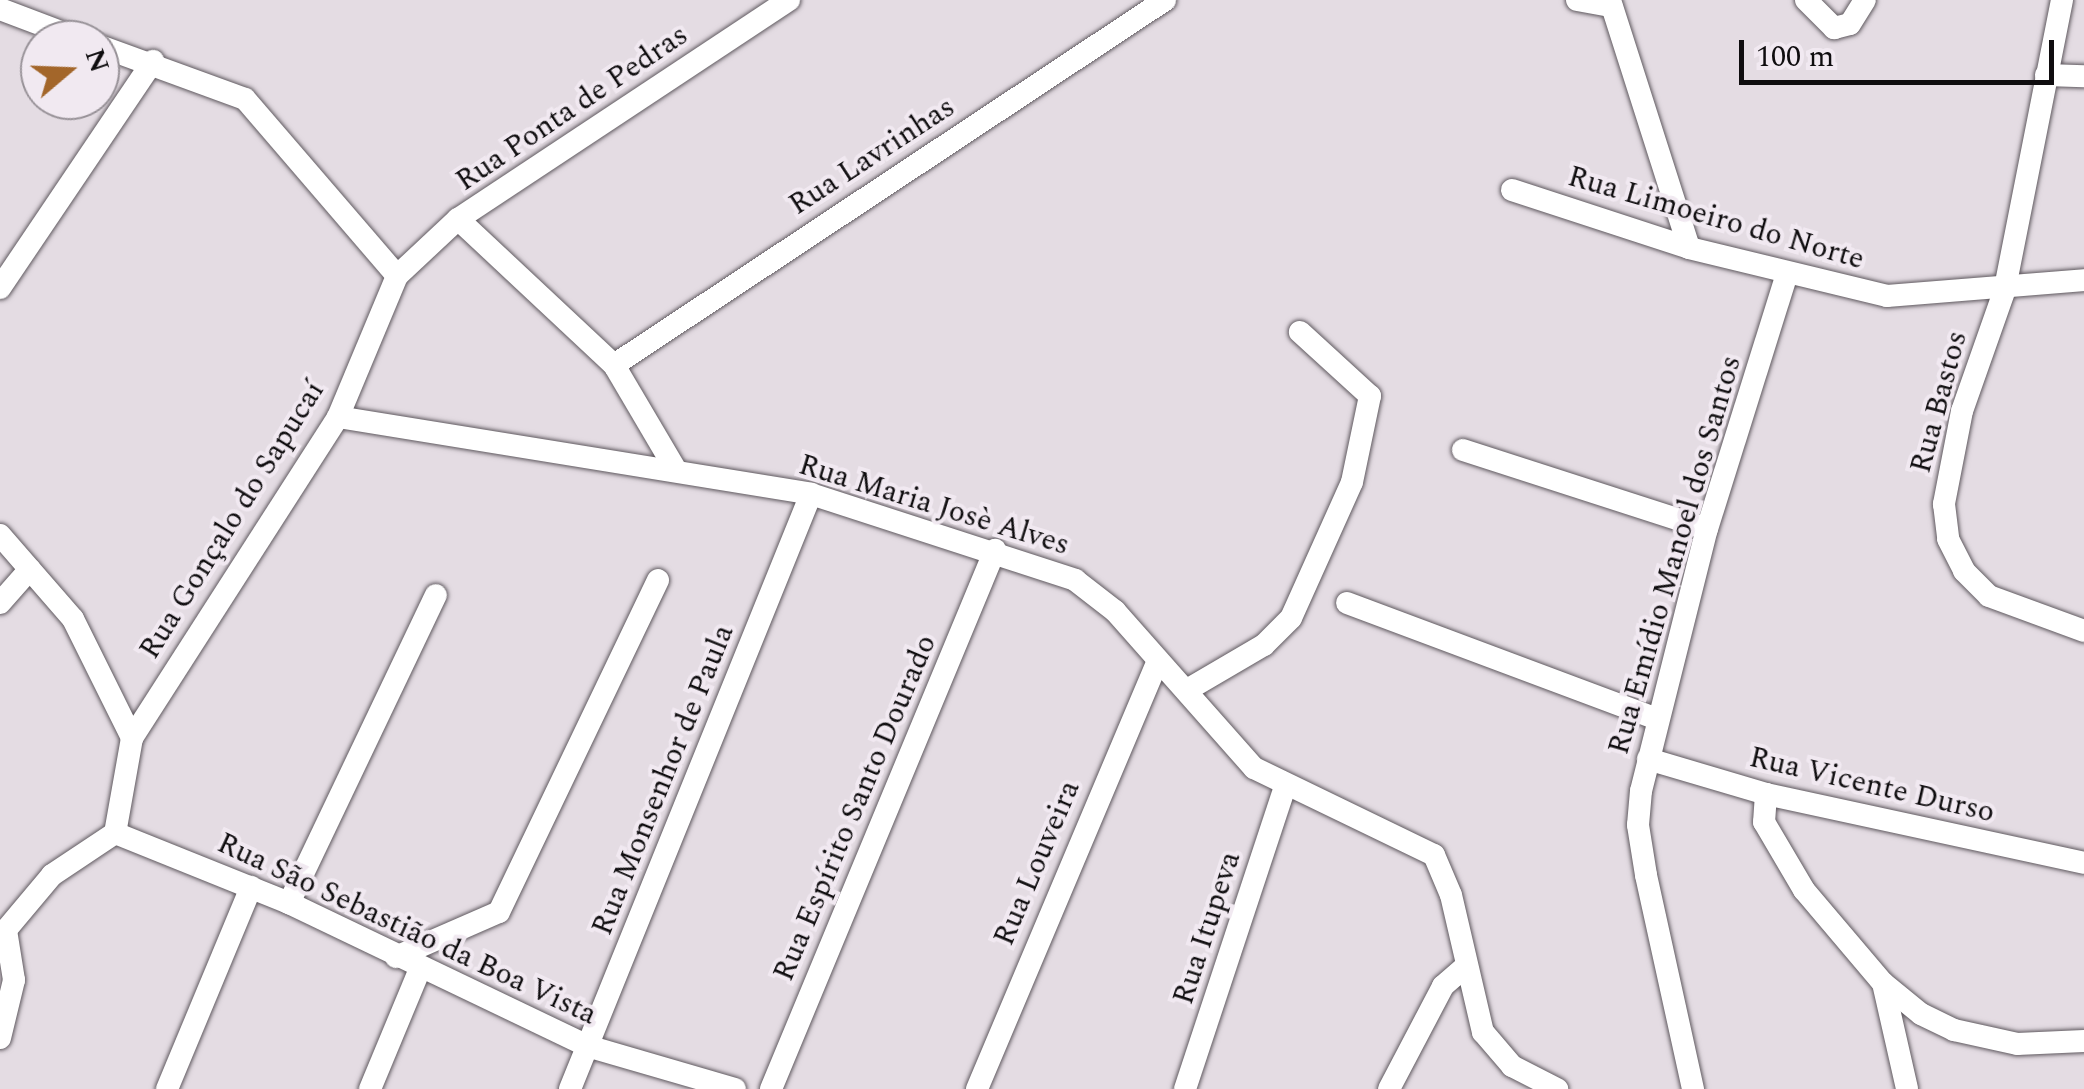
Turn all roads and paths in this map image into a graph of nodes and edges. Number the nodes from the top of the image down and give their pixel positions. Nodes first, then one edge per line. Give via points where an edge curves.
1 (789, 0) edge
2 (1165, 0) edge
3 (1578, 0) edge
4 (1806, 0) edge
5 (1864, 0) edge
6 (2062, 0) edge
7 (1611, 3) edge
8 (0, 9) edge
9 (29, 20) edge
10 (120, 52) edge
11 (153, 61) junction
12 (2046, 76) junction
13 (2084, 76) edge
14 (1512, 190) dead end
15 (458, 219) junction
16 (1689, 248) junction
17 (1786, 274) junction
18 (396, 276) junction
19 (2084, 280) edge
20 (0, 288) edge
21 (2004, 289) junction
22 (1300, 332) dead end
23 (614, 365) junction
24 (338, 418) junction
25 (1463, 450) dead end
26 (674, 467) junction
27 (812, 494) junction
28 (1707, 530) junction
29 (0, 535) edge
30 (995, 550) junction
31 (30, 569) junction
32 (658, 580) dead end
33 (436, 595) dead end
34 (0, 603) edge
35 (1347, 604) dead end
36 (2084, 631) edge
37 (1157, 662) junction
38 (1187, 690) junction
39 (1655, 718) junction
40 (132, 738) junction
41 (1648, 759) junction
42 (1285, 786) junction
43 (1766, 794) junction
44 (115, 833) junction
45 (2084, 863) edge
46 (250, 887) junction
47 (290, 903) junction
48 (3, 934) edge
49 (396, 958) junction
50 (1465, 966) junction
51 (420, 969) junction
52 (1884, 983) junction
53 (0, 1038) edge
54 (2084, 1041) edge
55 (587, 1046) junction
56 (167, 1089) edge
57 (370, 1089) edge
58 (570, 1089) edge
59 (735, 1089) edge
60 (771, 1089) edge
61 (977, 1089) edge
62 (1185, 1089) edge
63 (1389, 1089) edge
64 (1557, 1089) edge
65 (1694, 1089) edge
66 (1907, 1089) edge

1 - 15 street, Rua Ponta de Pedras
2 - 23 street, Rua Lavrinhas
3 - 7 street
4 - 5 street via 1834,28 1850,24
6 - 12 street, Rua Bastos
7 - 16 street
8 - 9 street
10 - 11 street
11 - 18 street via 246,98
11 - 20 street
12 - 13 street
12 - 21 street, Rua Bastos
14 - 16 street, Rua Limoeiro do Norte
15 - 18 street, Rua Ponta de Pedras
15 - 23 street
16 - 17 street, Rua Limoeiro do Norte
17 - 21 street, Rua Limoeiro do Norte via 1887,296
17 - 28 street, Rua Emídio Manoel dos Santos
18 - 24 street, Rua Gonçalo do Sapucaí
19 - 21 street, Rua Limoeiro do Norte
21 - 36 street, Rua Bastos via 1962,411 1944,504 1948,539 1964,571 1989,596
22 - 38 street via 1370,396 1352,482 1290,618 1264,645
23 - 26 street
24 - 26 street, Rua Maria Josè Alves via 496,448
24 - 40 street, Rua Gonçalo do Sapucaí
25 - 28 street
26 - 27 street, Rua Maria Josè Alves
27 - 30 street, Rua Maria Josè Alves
27 - 55 street, Rua Monsenhor de Paula
28 - 39 street, Rua Emídio Manoel dos Santos
29 - 31 street
30 - 37 street, Rua Maria Josè Alves via 1092,591
30 - 60 street, Rua Espírito Santo Dourado
31 - 34 street
31 - 40 street via 91,647
32 - 49 street via 499,912
33 - 47 street
35 - 39 street
37 - 38 street, Rua Maria Josè Alves
37 - 61 street, Rua Louveira
38 - 42 street, Rua Maria Josè Alves via 1232,750
39 - 41 street, Rua Emídio Manoel dos Santos
40 - 44 street
41 - 43 street, Rua Vicente Durso
41 - 65 street, Rua Emídio Manoel dos Santos via 1638,824
42 - 50 street, Rua Maria Josè Alves via 1434,854 1452,895
42 - 62 street, Rua Itupeva
43 - 45 street, Rua Vicente Durso
43 - 52 street via 1764,822 1772,842
44 - 46 street, Rua São Sebastião da Boa Vista
44 - 48 street via 52,876
46 - 47 street, Rua São Sebastião da Boa Vista
46 - 56 street
47 - 49 street, Rua São Sebastião da Boa Vista
48 - 53 street via 14,980
49 - 51 street, Rua São Sebastião da Boa Vista
50 - 63 street via 1442,986
50 - 64 street, Rua Maria Josè Alves via 1493,1050
51 - 55 street, Rua São Sebastião da Boa Vista
51 - 57 street
52 - 54 street via 1954,1030 2017,1044
52 - 66 street
55 - 58 street, Rua Monsenhor de Paula
55 - 59 street, Rua São Sebastião da Boa Vista

